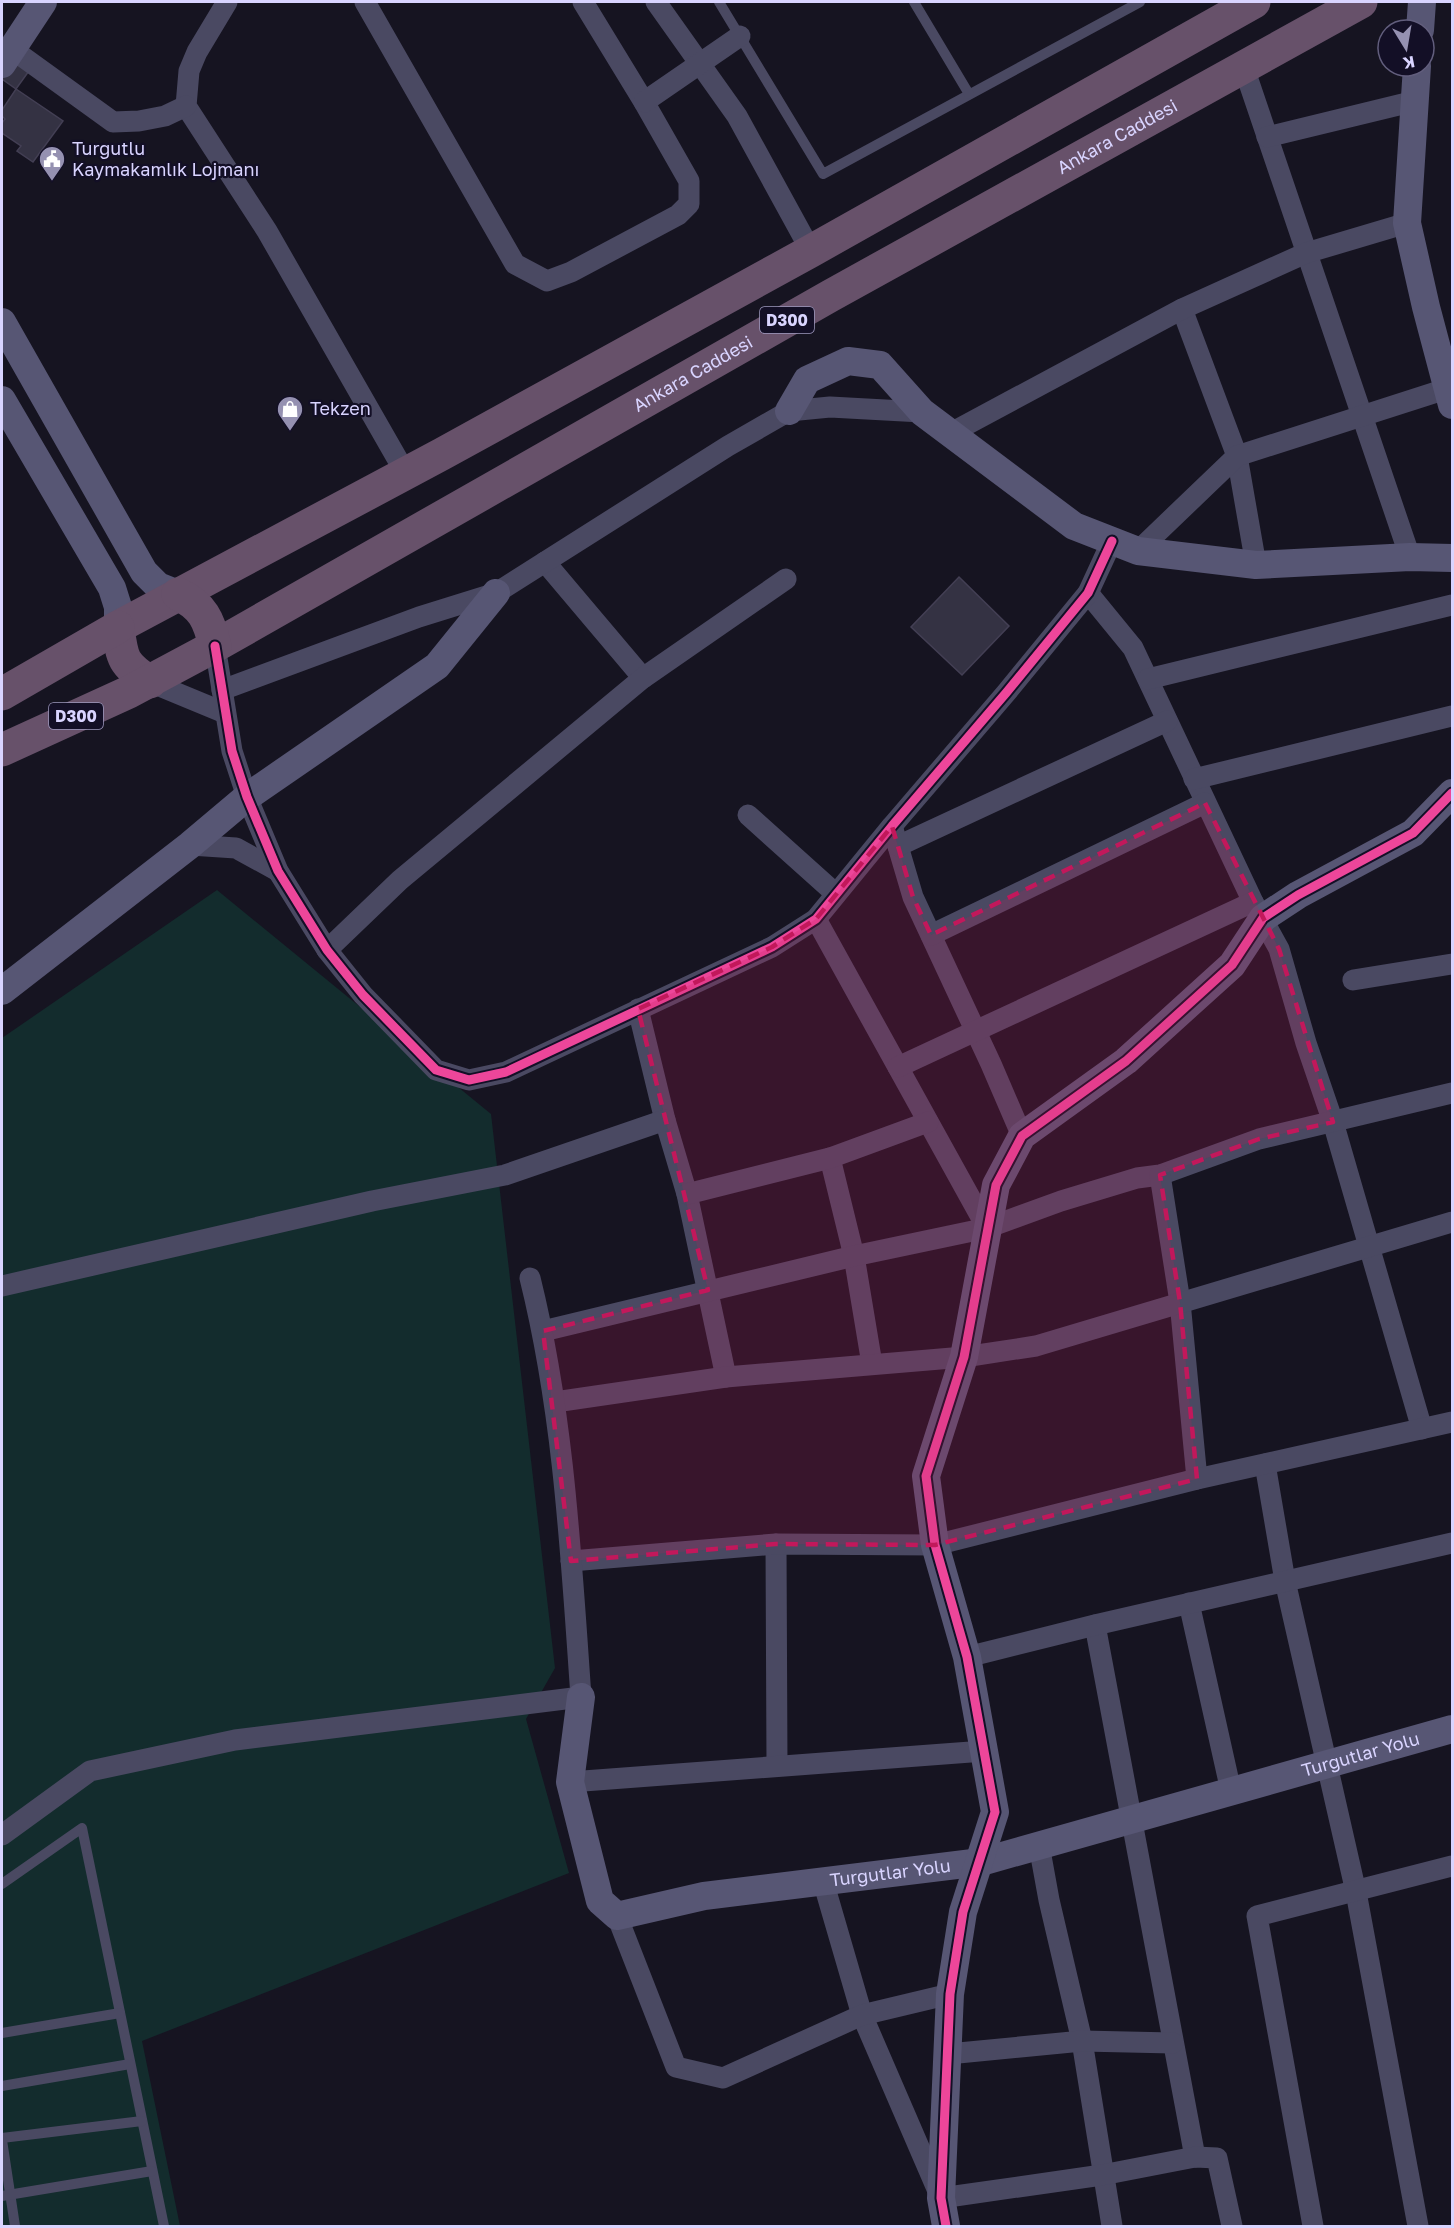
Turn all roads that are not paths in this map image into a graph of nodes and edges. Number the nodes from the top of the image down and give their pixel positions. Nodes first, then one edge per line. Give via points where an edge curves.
1 (43, 2) edge
2 (227, 2) edge
3 (365, 2) edge
4 (583, 2) edge
5 (656, 2) edge
6 (719, 2) edge
7 (914, 2) edge
8 (1113, 2) edge
9 (1140, 2) edge
10 (1254, 2) edge
11 (1362, 2) edge
12 (1422, 2) edge
13 (1120, 13) junction
14 (1421, 18) edge
15 (740, 36) junction
16 (7, 57) edge
17 (700, 64) junction
18 (1244, 68) junction
19 (1417, 78) edge
20 (969, 94) junction
21 (1415, 101) junction
22 (644, 102) junction
23 (186, 106) junction
24 (1267, 137) junction
25 (1407, 224) junction
26 (811, 251) junction
27 (1306, 253) junction
28 (1182, 309) junction
29 (2, 322) edge
30 (1451, 394) edge
31 (2, 400) edge
32 (789, 411) junction
33 (922, 412) junction
34 (1362, 416) junction
35 (951, 433) junction
36 (1237, 456) junction
37 (406, 474) junction
38 (1112, 541) junction
39 (1138, 551) junction
40 (1410, 557) junction
41 (1452, 558) edge
42 (545, 562) junction
43 (1256, 565) junction
44 (786, 579) dead end
45 (496, 593) junction
46 (1088, 593) junction
47 (178, 594) junction
48 (1452, 605) edge
49 (118, 627) junction
50 (216, 646) junction
51 (642, 678) junction
52 (1148, 679) junction
53 (150, 682) junction
54 (222, 690) junction
55 (2, 694) edge
56 (225, 713) junction
57 (1452, 716) edge
58 (1167, 721) junction
59 (2, 750) edge
60 (1194, 779) junction
61 (1452, 793) edge
62 (248, 797) junction
63 (1205, 803) junction
64 (748, 815) dead end
65 (892, 826) junction
66 (190, 845) junction
67 (898, 846) junction
68 (278, 871) junction
69 (836, 894) junction
70 (1258, 910) junction
71 (816, 919) junction
72 (931, 935) junction
73 (327, 950) junction
74 (1452, 964) edge
75 (1353, 980) dead end
76 (2, 991) edge
77 (638, 1009) junction
78 (975, 1030) junction
79 (898, 1067) junction
80 (1452, 1093) edge
81 (665, 1120) junction
82 (928, 1122) junction
83 (1333, 1122) junction
84 (1022, 1136) junction
85 (830, 1158) junction
86 (1160, 1175) junction
87 (687, 1194) junction
88 (1452, 1222) edge
89 (987, 1228) junction
90 (1370, 1247) junction
91 (854, 1256) junction
92 (530, 1278) dead end
93 (2, 1286) edge
94 (708, 1290) junction
95 (1180, 1302) junction
96 (543, 1331) junction
97 (964, 1358) junction
98 (872, 1365) junction
99 (726, 1377) junction
100 (555, 1402) junction
101 (1452, 1422) edge
102 (1422, 1429) junction
103 (1265, 1464) junction
104 (1197, 1479) junction
105 (1452, 1543) edge
106 (776, 1544) junction
107 (935, 1545) junction
108 (571, 1561) junction
109 (1285, 1581) junction
110 (1189, 1603) junction
111 (1095, 1625) junction
112 (967, 1657) junction
113 (581, 1696) junction
114 (1452, 1730) edge
115 (984, 1751) junction
116 (1328, 1764) junction
117 (777, 1766) junction
118 (570, 1782) junction
119 (1231, 1791) junction
120 (1131, 1819) junction
121 (2, 1835) edge
122 (1039, 1845) junction
123 (981, 1862) junction
124 (1452, 1866) edge
125 (823, 1881) junction
126 (2, 1884) edge
127 (1356, 1892) junction
128 (617, 1916) junction
129 (950, 1994) junction
130 (120, 2013) junction
131 (862, 2015) junction
132 (2, 2032) edge
133 (1082, 2041) junction
134 (1173, 2043) junction
135 (948, 2055) junction
136 (130, 2064) junction
137 (2, 2086) edge
138 (142, 2121) junction
139 (2, 2139) edge
140 (1196, 2157) junction
141 (152, 2170) junction
142 (1102, 2175) junction
143 (6, 2196) edge
144 (941, 2198) junction
145 (15, 2226) edge
146 (164, 2226) edge
147 (946, 2226) edge
148 (1112, 2226) edge
149 (1232, 2226) edge
150 (1313, 2226) edge
151 (1418, 2226) edge

1 - 16 street
2 - 23 street via 189,71
3 - 22 street via 515,264 547,281 678,215 689,204 689,181
4 - 22 street
5 - 17 street
6 - 15 lane
7 - 20 lane
8 - 13 lane
9 - 13 lane
10 - 26 highway, D300
11 - 18 highway, Ankara Caddesi / D300
12 - 14 street
13 - 20 lane
15 - 17 street
15 - 20 lane via 823,174
16 - 23 street via 113,122 165,116
17 - 22 street
17 - 26 street via 737,116
18 - 24 street
18 - 50 highway, Ankara Caddesi / D300 via 830,296
19 - 21 street
21 - 24 street
21 - 25 street
23 - 37 street via 267,231
24 - 27 street
25 - 27 street
25 - 30 street
26 - 37 highway, D300
27 - 28 street
27 - 34 street
28 - 35 street
28 - 36 street
29 - 47 street via 144,572 158,586
30 - 34 street
31 - 49 street via 112,588 118,607
32 - 33 street via 830,407
32 - 33 street via 807,380 848,361 880,366
32 - 42 street
33 - 35 street
34 - 36 street
34 - 40 street
35 - 38 street via 1074,526
36 - 39 street
36 - 43 street
37 - 47 highway, D300
38 - 39 street
38 - 46 street
39 - 43 street
40 - 41 street
40 - 43 street
42 - 45 street
42 - 51 street
44 - 51 street
45 - 54 street via 419,617
45 - 62 street via 437,666
46 - 52 street via 1133,648
46 - 65 street
47 - 49 highway, D300
47 - 50 highway via 193,601 202,612
48 - 52 street
49 - 53 highway via 123,660
49 - 55 highway, D300
50 - 53 highway, Ankara Caddesi / D300
50 - 54 street
51 - 73 street via 400,880
52 - 58 street
53 - 56 street
53 - 59 highway, Ankara Caddesi / D300
54 - 56 street
56 - 62 street via 232,751
57 - 60 street
58 - 60 street
58 - 67 street
60 - 63 street
61 - 70 street via 1413,833 1298,895
62 - 66 street
62 - 68 street
63 - 70 street
63 - 72 street
64 - 69 street
65 - 67 street
65 - 69 street
66 - 68 street via 236,849
66 - 76 street
67 - 72 street via 913,897
68 - 73 street
69 - 71 street
70 - 78 street
70 - 83 street via 1279,949
70 - 84 street via 1232,965 1126,1061
71 - 77 street via 772,947
71 - 79 street
72 - 78 street
73 - 77 street via 436,1070 469,1080 506,1072
74 - 75 street
77 - 81 street
78 - 79 street
78 - 84 street
79 - 82 street
80 - 83 street
81 - 87 street
81 - 93 street via 505,1175 372,1201
82 - 85 street
82 - 89 street
83 - 86 street via 1259,1139
83 - 90 street
84 - 89 street via 996,1185
85 - 87 street
85 - 91 street
86 - 89 street via 1061,1201
86 - 95 street
87 - 94 street
88 - 90 street
89 - 91 street
89 - 97 street
90 - 95 street
90 - 102 street
91 - 94 street
91 - 98 street
92 - 96 street
94 - 96 street
94 - 99 street
95 - 97 street via 1036,1346
95 - 104 street
96 - 100 street
97 - 98 street
97 - 107 street via 926,1476
98 - 99 street
99 - 100 street
100 - 108 street
101 - 102 street
102 - 103 street
103 - 104 street
103 - 109 street
104 - 107 street
105 - 109 street
106 - 107 street
106 - 108 street
106 - 117 street
107 - 112 street
108 - 113 street
109 - 110 street
109 - 116 street
110 - 111 street
110 - 119 street
111 - 112 street
111 - 120 street
112 - 115 street
113 - 118 street
113 - 121 street via 235,1740 90,1771
114 - 116 street, Turgutlar Yolu
115 - 117 street
115 - 123 street via 996,1812
116 - 119 street, Turgutlar Yolu
116 - 127 street
117 - 118 street
118 - 128 street via 600,1900
119 - 120 street, Turgutlar Yolu
120 - 122 street, Turgutlar Yolu
120 - 134 street
122 - 123 street, Turgutlar Yolu
122 - 133 street
123 - 125 street, Turgutlar Yolu
123 - 129 street via 963,1912
124 - 127 street
125 - 128 street, Turgutlar Yolu via 704,1896
125 - 131 street
126 - 130 lane via 82,1828
127 - 150 street via 1257,1916
127 - 151 street
128 - 131 street via 676,2067 723,2078
129 - 131 street
129 - 135 street
130 - 132 lane
130 - 136 lane
131 - 144 street
133 - 134 street
133 - 135 street
133 - 142 street
134 - 140 street
135 - 144 street
136 - 137 lane
136 - 138 lane
138 - 139 lane
138 - 141 lane
139 - 143 lane
140 - 142 street
140 - 149 street via 1217,2158
141 - 143 lane
141 - 146 lane
142 - 144 street
142 - 148 street
143 - 145 lane
144 - 147 street

